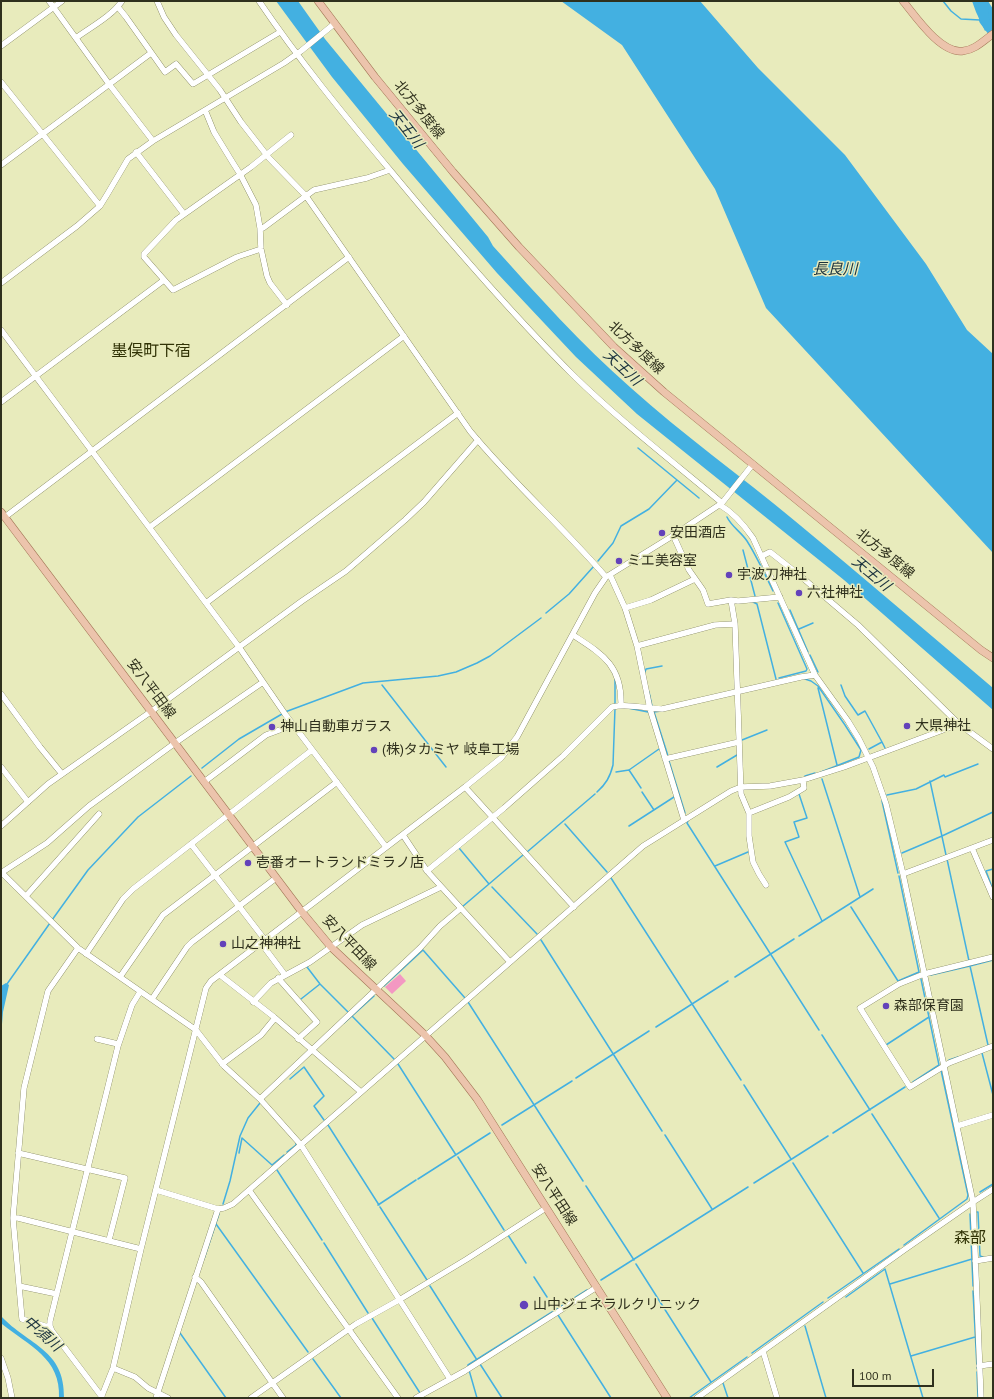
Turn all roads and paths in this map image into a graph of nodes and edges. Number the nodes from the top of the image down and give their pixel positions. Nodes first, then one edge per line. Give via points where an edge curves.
1 (49, 1) edge
2 (62, 1) edge
3 (122, 1) edge
4 (157, 1) edge
5 (259, 1) edge
6 (318, 1) edge
7 (903, 1) edge
8 (54, 7) junction
9 (118, 7) junction
10 (331, 26) junction
11 (280, 32) junction
12 (993, 34) edge
13 (76, 38) junction
14 (1, 46) edge
15 (151, 53) junction
16 (298, 53) junction
17 (208, 75) junction
18 (1, 82) edge
19 (109, 84) junction
20 (225, 97) junction
21 (204, 110) junction
22 (42, 134) junction
23 (291, 135) dead end
24 (153, 141) junction
25 (136, 152) junction
26 (266, 154) junction
27 (1, 165) edge
28 (390, 170) junction
29 (240, 174) junction
30 (306, 196) junction
31 (100, 206) junction
32 (184, 214) junction
33 (260, 228) junction
34 (261, 248) junction
35 (349, 257) junction
36 (164, 280) junction
37 (1, 283) edge
38 (286, 305) junction
39 (1, 330) edge
40 (404, 336) junction
41 (36, 376) junction
42 (1, 402) edge
43 (458, 413) junction
44 (478, 440) junction
45 (92, 451) junction
46 (754, 464) junction
47 (721, 504) junction
48 (3, 515) edge
49 (150, 527) junction
50 (673, 535) junction
51 (762, 556) junction
52 (608, 576) junction
53 (695, 579) junction
54 (780, 597) junction
55 (731, 600) junction
56 (206, 603) junction
57 (625, 608) junction
58 (735, 624) junction
59 (572, 635) junction
60 (637, 646) junction
61 (239, 647) junction
62 (993, 658) edge
63 (815, 675) junction
64 (263, 682) junction
65 (737, 691) junction
66 (1, 694) edge
67 (621, 705) junction
68 (650, 709) junction
69 (151, 711) junction
70 (960, 724) junction
71 (293, 725) junction
72 (739, 742) junction
73 (175, 743) junction
74 (993, 749) edge
75 (312, 750) junction
76 (868, 757) junction
77 (666, 759) junction
78 (1, 767) edge
79 (62, 774) junction
80 (803, 780) junction
81 (204, 782) junction
82 (337, 782) junction
83 (465, 787) junction
84 (741, 787) junction
85 (28, 802) junction
86 (749, 813) junction
87 (99, 814) dead end
88 (228, 815) junction
89 (493, 817) junction
90 (684, 820) junction
91 (1, 826) edge
92 (403, 835) junction
93 (993, 840) edge
94 (191, 844) junction
95 (386, 846) junction
96 (252, 848) junction
97 (972, 848) junction
98 (427, 871) junction
99 (2, 873) edge
100 (903, 874) junction
101 (215, 875) junction
102 (276, 878) junction
103 (766, 885) dead end
104 (441, 887) junction
105 (26, 896) junction
106 (993, 897) edge
107 (239, 906) junction
108 (574, 907) junction
109 (460, 909) junction
110 (302, 912) junction
111 (263, 941) junction
112 (331, 947) junction
113 (78, 948) junction
114 (86, 954) junction
115 (993, 958) edge
116 (510, 962) junction
117 (924, 974) junction
118 (220, 975) junction
119 (285, 975) junction
120 (120, 977) junction
121 (278, 978) junction
122 (376, 990) junction
123 (140, 992) junction
124 (152, 1000) junction
125 (253, 1002) junction
126 (275, 1018) junction
127 (196, 1030) junction
128 (425, 1035) junction
129 (97, 1039) dead end
130 (298, 1039) junction
131 (118, 1044) junction
132 (993, 1046) edge
133 (311, 1050) junction
134 (222, 1064) junction
135 (944, 1066) junction
136 (361, 1092) junction
137 (260, 1099) junction
138 (993, 1115) edge
139 (957, 1126) junction
140 (301, 1145) junction
141 (18, 1153) junction
142 (88, 1169) junction
143 (993, 1189) edge
144 (156, 1190) junction
145 (248, 1190) junction
146 (973, 1202) junction
147 (546, 1208) junction
148 (218, 1209) junction
149 (13, 1218) junction
150 (72, 1232) junction
151 (109, 1240) junction
152 (141, 1249) junction
153 (993, 1258) edge
154 (975, 1261) junction
155 (195, 1277) junction
156 (19, 1286) junction
157 (597, 1287) junction
158 (57, 1294) junction
159 (399, 1300) junction
160 (50, 1326) junction
161 (349, 1329) junction
162 (763, 1351) junction
163 (1, 1358) edge
164 (993, 1364) edge
165 (979, 1366) junction
166 (113, 1368) junction
167 (450, 1379) junction
168 (272, 1382) junction
169 (157, 1396) edge
170 (12, 1398) edge
171 (101, 1398) edge
172 (168, 1398) edge
173 (251, 1398) edge
174 (284, 1398) edge
175 (398, 1398) edge
176 (416, 1398) edge
177 (667, 1398) edge
178 (698, 1398) edge
179 (777, 1398) edge
180 (980, 1398) edge

1 - 8 street
2 - 8 street
3 - 9 street
4 - 17 street via 176,35
5 - 11 street
6 - 10 main road, 北方多度線
7 - 12 main road via 947,48 956,51 974,48
8 - 13 street
8 - 14 street
9 - 13 street
9 - 15 street
10 - 16 street
10 - 46 main road, 北方多度線 via 529,258 625,357 664,392
11 - 16 street
11 - 17 street
13 - 19 street
15 - 17 street via 165,72 176,64 193,84
15 - 19 street
16 - 20 street
16 - 28 street via 363,139
17 - 20 street
18 - 22 street
19 - 22 street
19 - 24 street
20 - 21 street
20 - 26 street
21 - 24 street
21 - 29 street via 214,132
22 - 27 street
22 - 31 street
23 - 26 street
24 - 25 street
25 - 31 street via 128,159
25 - 32 street
26 - 29 street
26 - 30 street
28 - 30 street via 314,190
28 - 47 street via 470,264 573,375
29 - 32 street
29 - 33 street via 256,205
30 - 33 street
30 - 35 street
31 - 37 street via 78,226
32 - 36 street via 144,254
33 - 34 street
34 - 36 street via 237,257 173,290
34 - 38 street via 270,283
35 - 38 street
35 - 40 street
36 - 41 street
38 - 45 street
39 - 41 street
40 - 43 street
40 - 49 street
41 - 42 street
41 - 45 street
43 - 44 street
43 - 56 street
44 - 52 street
44 - 61 street via 404,522 346,571
45 - 48 street
45 - 49 street
46 - 47 street
46 - 62 main road, 北方多度線
47 - 50 street
47 - 51 street via 747,529
48 - 69 main road, 安八平田線
49 - 56 street
50 - 52 street
50 - 53 street
51 - 54 street
51 - 70 street via 770,552 858,625
52 - 57 street
52 - 59 street via 595,593
53 - 55 street via 703,590 708,604
53 - 57 street via 651,600
54 - 55 street
54 - 63 street
55 - 58 street
56 - 61 street
57 - 60 street
58 - 60 street via 715,625
58 - 65 street
59 - 67 street via 599,652 614,668
59 - 83 street via 510,748
60 - 68 street
61 - 64 street
61 - 69 street
63 - 65 street
63 - 76 street via 848,722
64 - 71 street
64 - 73 street
65 - 68 street via 662,709
65 - 72 street
66 - 79 street
67 - 68 street
67 - 89 street via 612,707 563,756
68 - 77 street
69 - 73 main road, 安八平田線
69 - 79 street
70 - 74 street
70 - 76 street
71 - 75 street
71 - 81 street via 266,735
72 - 77 street
72 - 84 street
73 - 81 main road, 安八平田線
73 - 99 street via 89,806 47,843
75 - 82 street
75 - 88 street
76 - 80 street
76 - 100 street via 886,804
77 - 90 street
78 - 85 street
79 - 85 street
80 - 84 street via 770,786
80 - 86 street via 804,788
81 - 88 main road, 安八平田線
82 - 95 street
82 - 96 street
83 - 89 street
83 - 92 street
84 - 86 street via 741,794
84 - 90 street
85 - 91 street
86 - 103 street via 749,836 754,862
87 - 105 street
88 - 94 street
88 - 96 main road, 安八平田線
89 - 98 street
89 - 108 street
90 - 108 street via 643,846
92 - 95 street
92 - 98 street
93 - 97 street
94 - 101 street
94 - 114 street via 123,899
95 - 110 street
96 - 101 street
96 - 102 main road, 安八平田線
97 - 100 street
97 - 106 street
98 - 104 street
99 - 105 street
100 - 117 street
101 - 107 street
101 - 120 street via 163,915
102 - 107 street
102 - 110 main road, 安八平田線
104 - 109 street
104 - 112 street via 372,919
105 - 113 street
107 - 111 street
107 - 124 street via 187,947
108 - 116 street
109 - 116 street
109 - 122 street
110 - 111 street
110 - 112 main road, 安八平田線
111 - 118 street
111 - 119 street
112 - 119 street
112 - 122 main road, 安八平田線
113 - 114 street
113 - 141 street via 48,991 24,1088
114 - 120 street
115 - 117 street
116 - 128 street
117 - 135 street
117 - 135 street via 899,984 860,1008 910,1087
118 - 125 street
118 - 127 street via 206,988
119 - 121 street
120 - 123 street
121 - 125 street
121 - 130 street via 317,1022
122 - 128 main road, 安八平田線
122 - 133 street
123 - 124 street
123 - 131 street via 132,1005
124 - 127 street
125 - 126 street
126 - 130 street
126 - 134 street via 261,1035
127 - 134 street
127 - 144 street
128 - 136 street
128 - 147 main road, 安八平田線 via 446,1057 477,1099
129 - 131 street
130 - 133 street
131 - 142 street
132 - 135 street
133 - 136 street
133 - 137 street
134 - 137 street
135 - 139 street
136 - 140 street
137 - 140 street
138 - 139 street
139 - 146 street
140 - 145 street
140 - 159 street
141 - 142 street
141 - 149 street
142 - 150 street
142 - 151 street via 125,1178
143 - 146 street
144 - 148 street
144 - 152 street
145 - 148 street via 233,1204
145 - 161 street
146 - 154 street
146 - 162 street
147 - 157 main road, 安八平田線
147 - 159 street
148 - 155 street
149 - 150 street
149 - 156 street
150 - 151 street
150 - 158 street
151 - 152 street
152 - 166 street
153 - 154 street
154 - 165 street
155 - 168 street
155 - 169 street
156 - 158 street
156 - 160 street via 22,1319
157 - 167 street
157 - 177 main road, 安八平田線
158 - 160 street
159 - 161 street
159 - 167 street
160 - 171 street
161 - 168 street
161 - 175 street
162 - 178 street
162 - 179 street
163 - 170 street
164 - 165 street
165 - 180 street
166 - 169 street via 136,1377
166 - 171 street
167 - 176 street
168 - 173 street
168 - 174 street
169 - 172 street

